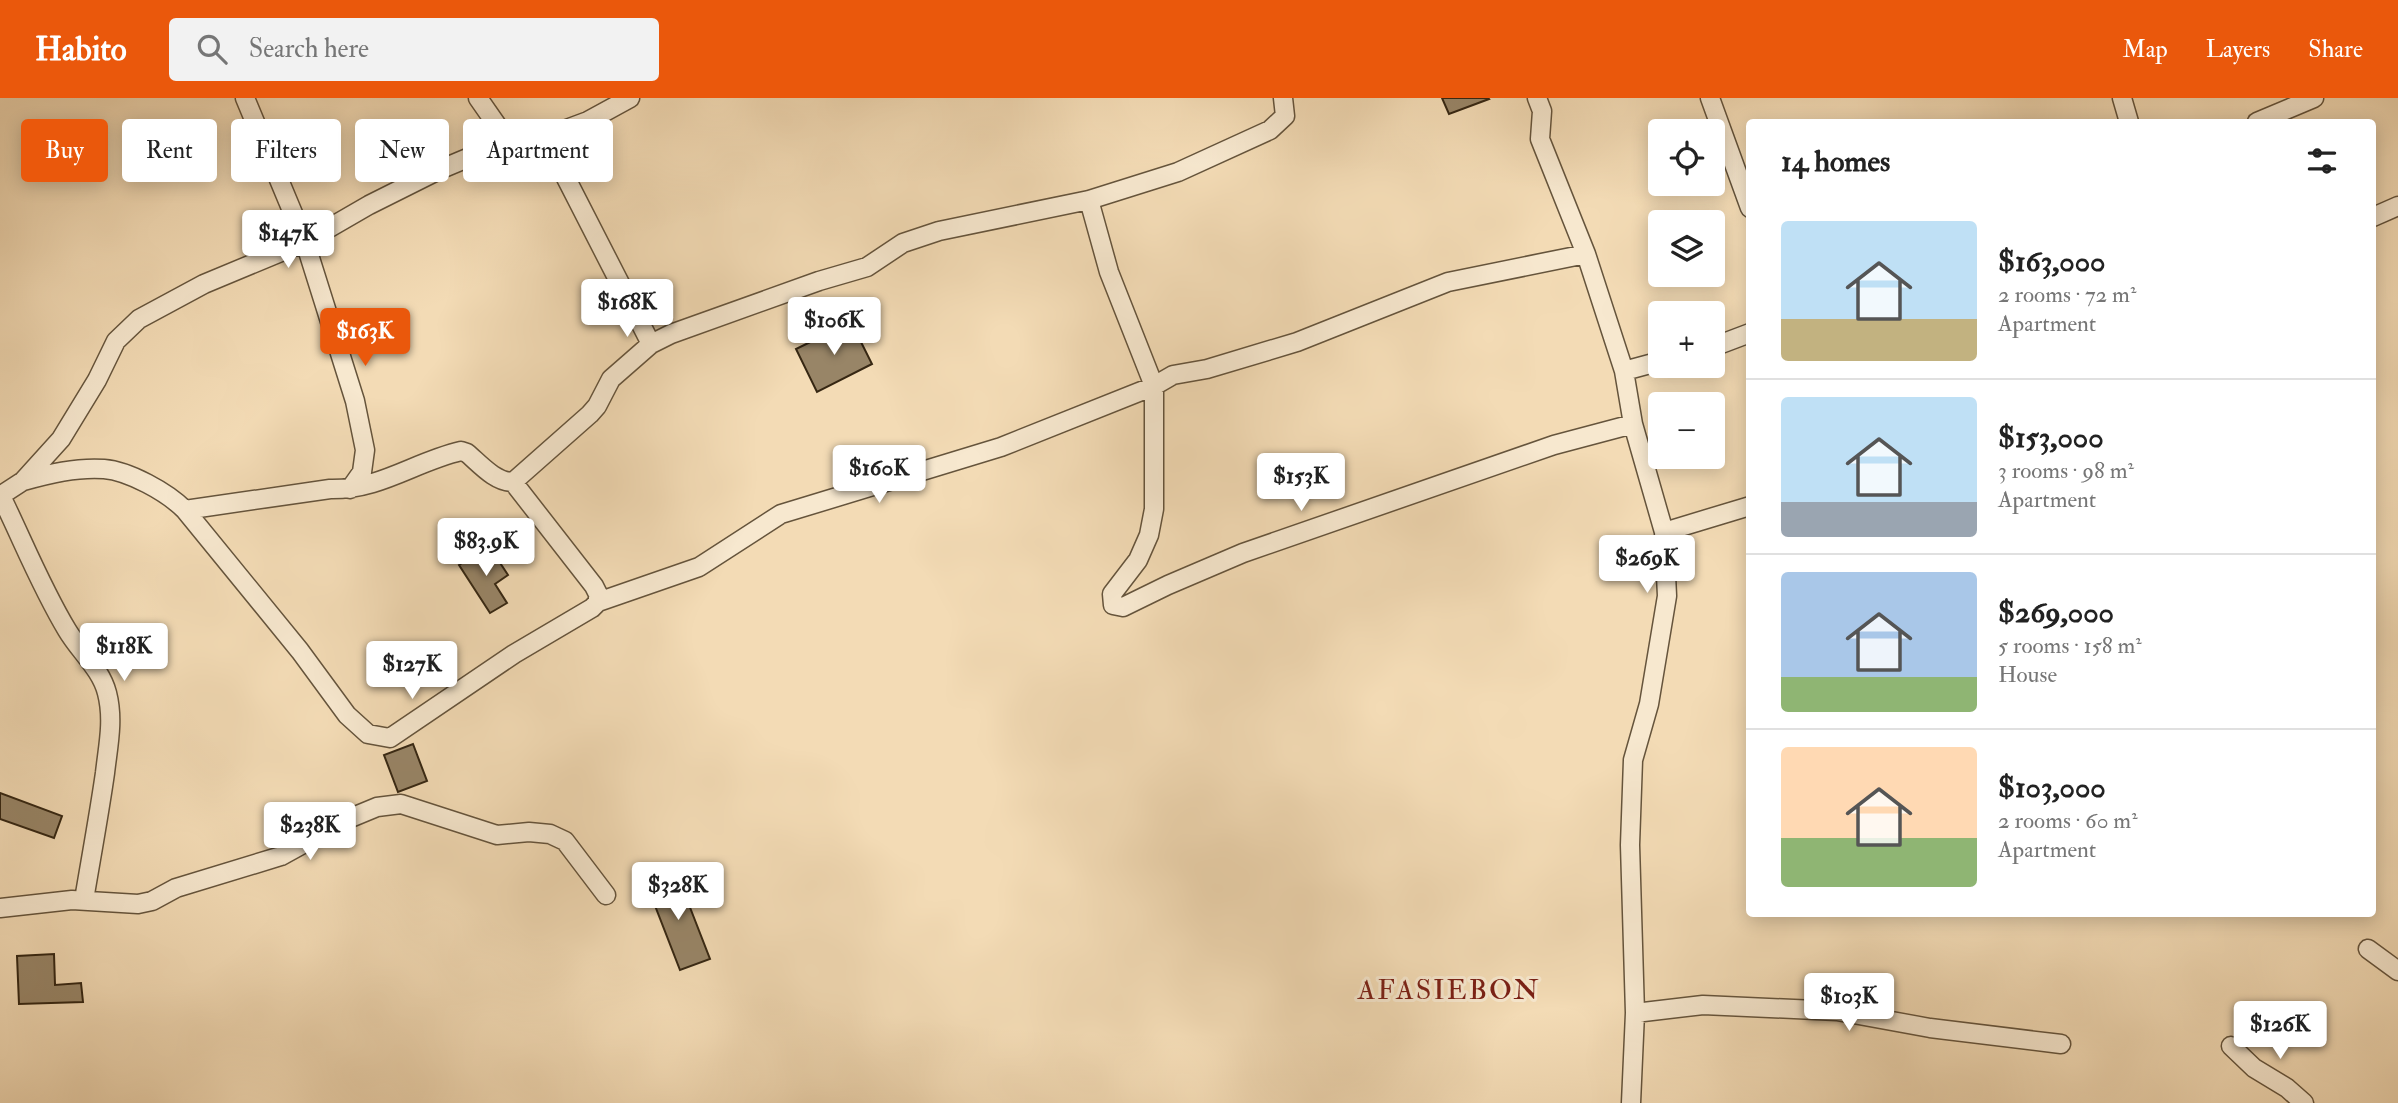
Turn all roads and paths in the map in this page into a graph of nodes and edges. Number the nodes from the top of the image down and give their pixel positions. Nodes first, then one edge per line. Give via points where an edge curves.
1 (245, 98) edge
2 (478, 98) edge
3 (630, 98) edge
4 (1283, 98) edge
5 (1537, 98) edge
6 (1710, 98) edge
7 (2122, 98) edge
8 (2314, 98) edge
9 (493, 119) edge
10 (592, 119) edge
11 (2128, 119) edge
12 (2264, 119) edge
13 (463, 160) edge
14 (568, 182) edge
15 (1746, 197) edge
16 (1089, 200) junction
17 (2398, 206) edge
18 (2376, 217) edge
19 (305, 242) junction
20 (1586, 254) junction
21 (1746, 335) edge
22 (1725, 342) edge
23 (651, 344) junction
24 (1648, 365) edge
25 (1624, 371) junction
26 (1154, 386) junction
27 (1633, 424) junction
28 (23, 481) junction
29 (513, 482) junction
30 (351, 489) junction
31 (0, 496) edge
32 (1746, 507) edge
33 (185, 510) junction
34 (1664, 532) junction
35 (598, 602) junction
36 (606, 895) dead end
37 (84, 900) junction
38 (0, 908) edge
39 (2368, 949) dead end
40 (2398, 971) edge
41 (1635, 1013) junction
42 (2061, 1044) dead end
43 (2231, 1046) dead end
44 (1631, 1103) edge
45 (2304, 1103) edge

1 - 19 street
2 - 9 street
3 - 10 street
4 - 16 street via 1285,116 1270,130 1178,173
5 - 20 street via 1542,111 1541,139
6 - 15 street
7 - 11 street
8 - 12 street
13 - 19 street
14 - 23 street
16 - 23 street via 939,231 903,243 867,267 721,315
16 - 26 street via 1109,272
17 - 18 street
19 - 28 street via 204,284 139,319 116,341 61,439
19 - 30 street via 355,401 365,450 362,472
20 - 25 street
20 - 26 street via 1448,282 1297,342 1173,375
21 - 22 street
23 - 29 street via 611,379 590,414
24 - 25 street
25 - 27 street
26 - 27 street via 1154,509 1138,560 1112,594 1113,605 1118,607 1243,553 1530,453
26 - 35 street via 1002,447 781,514 699,567
27 - 34 street
28 - 31 street
28 - 33 street via 51,473 106,469 143,482
29 - 30 street via 498,479 461,451
29 - 35 street via 594,586
30 - 33 street
31 - 37 street via 68,630 101,674 112,717
32 - 34 street
33 - 35 street via 347,715 381,738 390,738
34 - 41 street via 1667,596 1649,704 1633,760 1630,845
36 - 37 street via 565,841 550,834 497,835 401,804 377,807 281,856 176,888 152,901
37 - 38 street
39 - 40 street
41 - 42 street via 1703,1005 1826,1010
41 - 44 street
43 - 45 street

